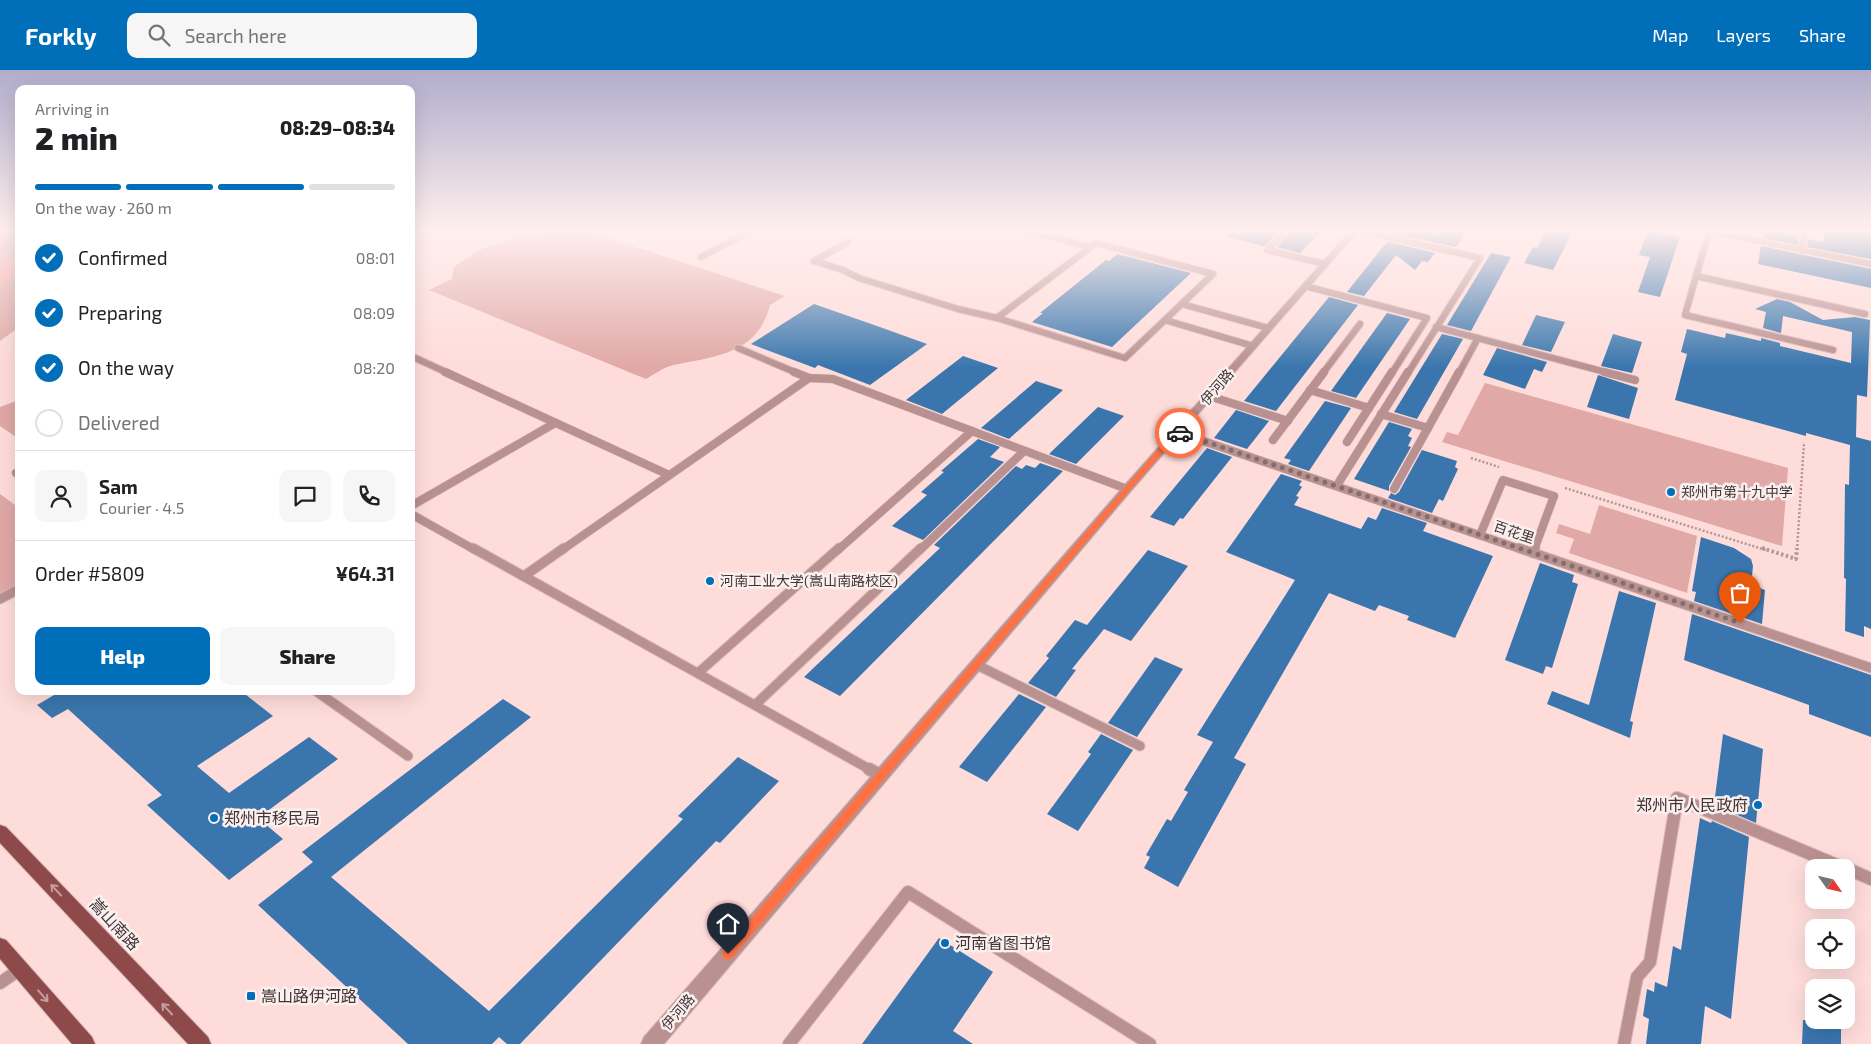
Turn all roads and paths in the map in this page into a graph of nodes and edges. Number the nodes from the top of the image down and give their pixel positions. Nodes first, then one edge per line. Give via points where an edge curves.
1 (856, 276) edge
2 (1051, 276) edge
3 (1210, 276) edge
4 (1314, 276) edge
5 (1468, 276) edge
6 (1696, 276) edge
7 (1698, 276) edge
8 (1305, 286) junction
9 (1182, 304) junction
10 (1865, 314) dead end
11 (997, 318) junction
12 (1165, 320) junction
13 (1360, 324) dead end
14 (1436, 327) junction
15 (1268, 328) junction
16 (1478, 338) junction
17 (1253, 346) junction
18 (738, 348) dead end
19 (1833, 350) dead end
20 (415, 358) edge
21 (810, 378) junction
22 (1635, 380) dead end
23 (1310, 390) junction
24 (1209, 396) junction
25 (1369, 408) junction
26 (1381, 414) junction
27 (1288, 421) junction
28 (555, 423) junction
29 (1428, 428) junction
30 (972, 431) junction
31 (1177, 432) junction
32 (1273, 440) dead end
33 (1347, 442) dead end
34 (1804, 442) dead end
35 (1024, 450) junction
36 (1471, 458) dead end
37 (1506, 469) dead end
38 (669, 476) junction
39 (1339, 482) dead end
40 (1558, 485) dead end
41 (1127, 489) junction
42 (1394, 489) dead end
43 (415, 504) edge
44 (415, 516) edge
45 (1480, 535) junction
46 (1533, 553) junction
47 (524, 576) junction
48 (15, 591) edge
49 (0, 599) edge
50 (976, 665) junction
51 (1871, 668) edge
52 (698, 673) junction
53 (322, 695) edge
54 (755, 705) junction
55 (1140, 746) dead end
56 (408, 756) dead end
57 (882, 776) junction
58 (0, 832) edge
59 (1823, 859) edge
60 (1855, 872) edge
61 (1871, 878) edge
62 (0, 946) edge
63 (20, 969) junction
64 (0, 983) edge
65 (85, 1044) edge
66 (200, 1044) edge
67 (650, 1044) edge
68 (789, 1044) edge
69 (1150, 1044) edge
70 (1624, 1044) edge

1 - 11 lane
2 - 11 lane
3 - 9 lane
4 - 8 street, 伊河路
5 - 14 lane
6 - 19 lane via 1685,315
7 - 10 lane
8 - 15 street, 伊河路
8 - 25 lane via 1427,318
9 - 12 lane
9 - 15 lane
11 - 12 lane via 1125,358
12 - 17 lane
13 - 23 lane
14 - 16 lane
14 - 26 lane
15 - 17 street, 伊河路
16 - 22 lane
16 - 29 lane
17 - 24 street, 伊河路
18 - 21 lane
20 - 28 lane
21 - 30 lane via 833,379
21 - 38 lane
23 - 25 lane
23 - 27 lane
24 - 27 lane
24 - 31 street, 伊河路
25 - 33 lane
26 - 29 lane
26 - 39 lane
27 - 32 lane
28 - 38 lane
28 - 43 lane
29 - 42 lane
30 - 35 lane
30 - 52 lane
31 - 41 street, 伊河路
31 - 45 lane, 百花里
34 - 40 path via 1796,559
35 - 41 lane
35 - 54 lane
36 - 37 path
38 - 47 lane
41 - 50 street, 伊河路
44 - 47 lane
45 - 46 lane, 百花里
45 - 46 lane via 1503,480 1554,496
46 - 51 lane, 百花里
47 - 52 lane
48 - 49 lane
50 - 55 lane
50 - 57 street, 伊河路
52 - 54 lane
53 - 56 lane
54 - 57 lane
57 - 67 street, 伊河路
66 -> 58 main road, 嵩山南路
59 - 70 lane via 1676,798 1650,962 1637,977
60 - 61 lane
62 - 63 main road
63 - 64 lane
63 -> 65 main road
68 - 69 lane via 908,892

